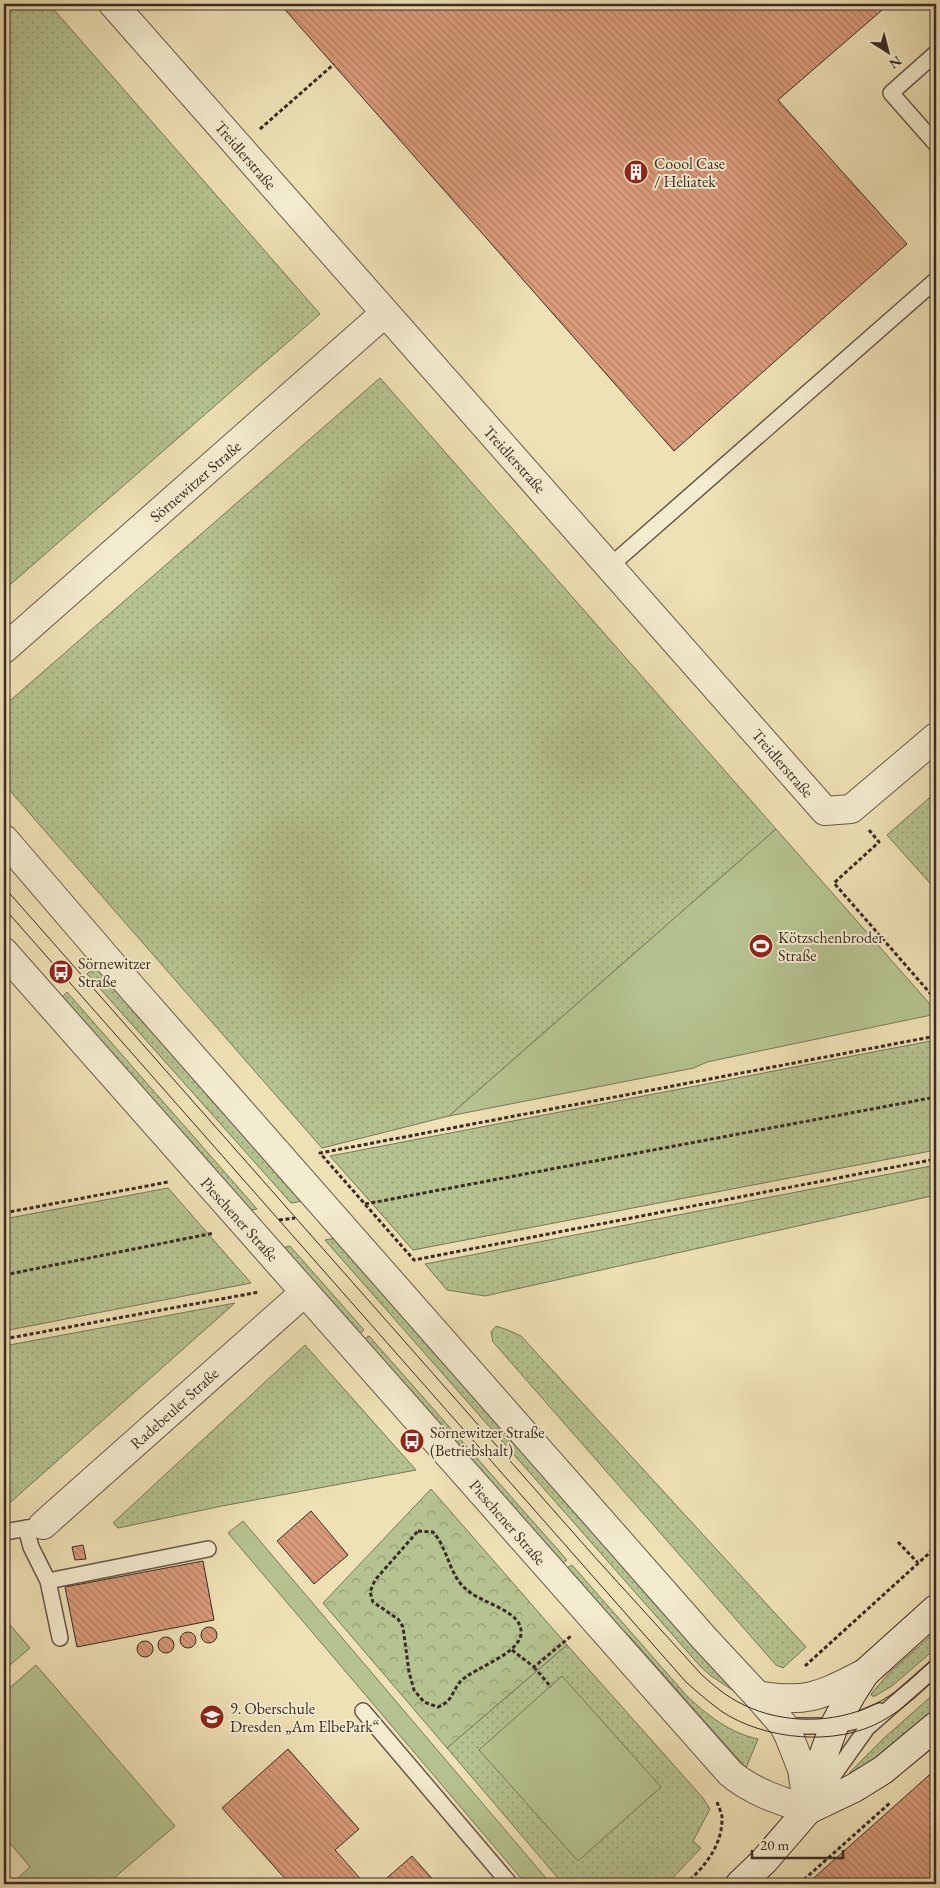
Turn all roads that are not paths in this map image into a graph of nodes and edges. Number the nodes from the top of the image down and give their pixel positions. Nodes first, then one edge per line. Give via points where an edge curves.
1 (113, 4) edge
2 (936, 53) edge
3 (936, 144) edge
4 (936, 280) edge
5 (386, 313) junction
6 (610, 566) junction
7 (4, 649) edge
8 (936, 737) edge
9 (4, 839) edge
10 (4, 952) edge
11 (305, 1292) junction
12 (34, 1527) junction
13 (4, 1532) edge
14 (208, 1550) dead end
15 (48, 1581) junction
16 (936, 1609) edge
17 (60, 1638) dead end
18 (936, 1667) edge
19 (866, 1673) junction
20 (757, 1695) junction
21 (895, 1704) junction
22 (363, 1711) dead end
23 (784, 1726) junction
24 (834, 1726) junction
25 (936, 1726) edge
26 (808, 1810) junction
27 (510, 1884) edge
28 (740, 1884) edge

1 - 5 street, Treidlerstraße
2 - 3 lane via 891,93
4 - 6 lane
5 - 6 street, Treidlerstraße
5 - 7 street, Sörnewitzer Straße
6 - 8 street, Treidlerstraße via 825,811 851,809
9 - 20 street via 132,989
10 - 11 street, Pieschener Straße
11 - 12 street, Radebeuler Straße
11 - 26 street, Pieschener Straße via 730,1773 772,1797
12 - 13 lane
12 - 15 lane via 31,1547
14 - 15 lane
15 - 17 lane
16 - 19 street
18 - 21 lane
19 - 20 street via 806,1699
19 - 24 street
20 - 23 street
21 - 24 lane via 856,1721
21 - 26 lane via 867,1728
22 - 27 lane
23 - 24 lane
23 - 26 street via 802,1769
24 - 26 street via 817,1772
25 - 26 street via 884,1770
26 - 28 street

